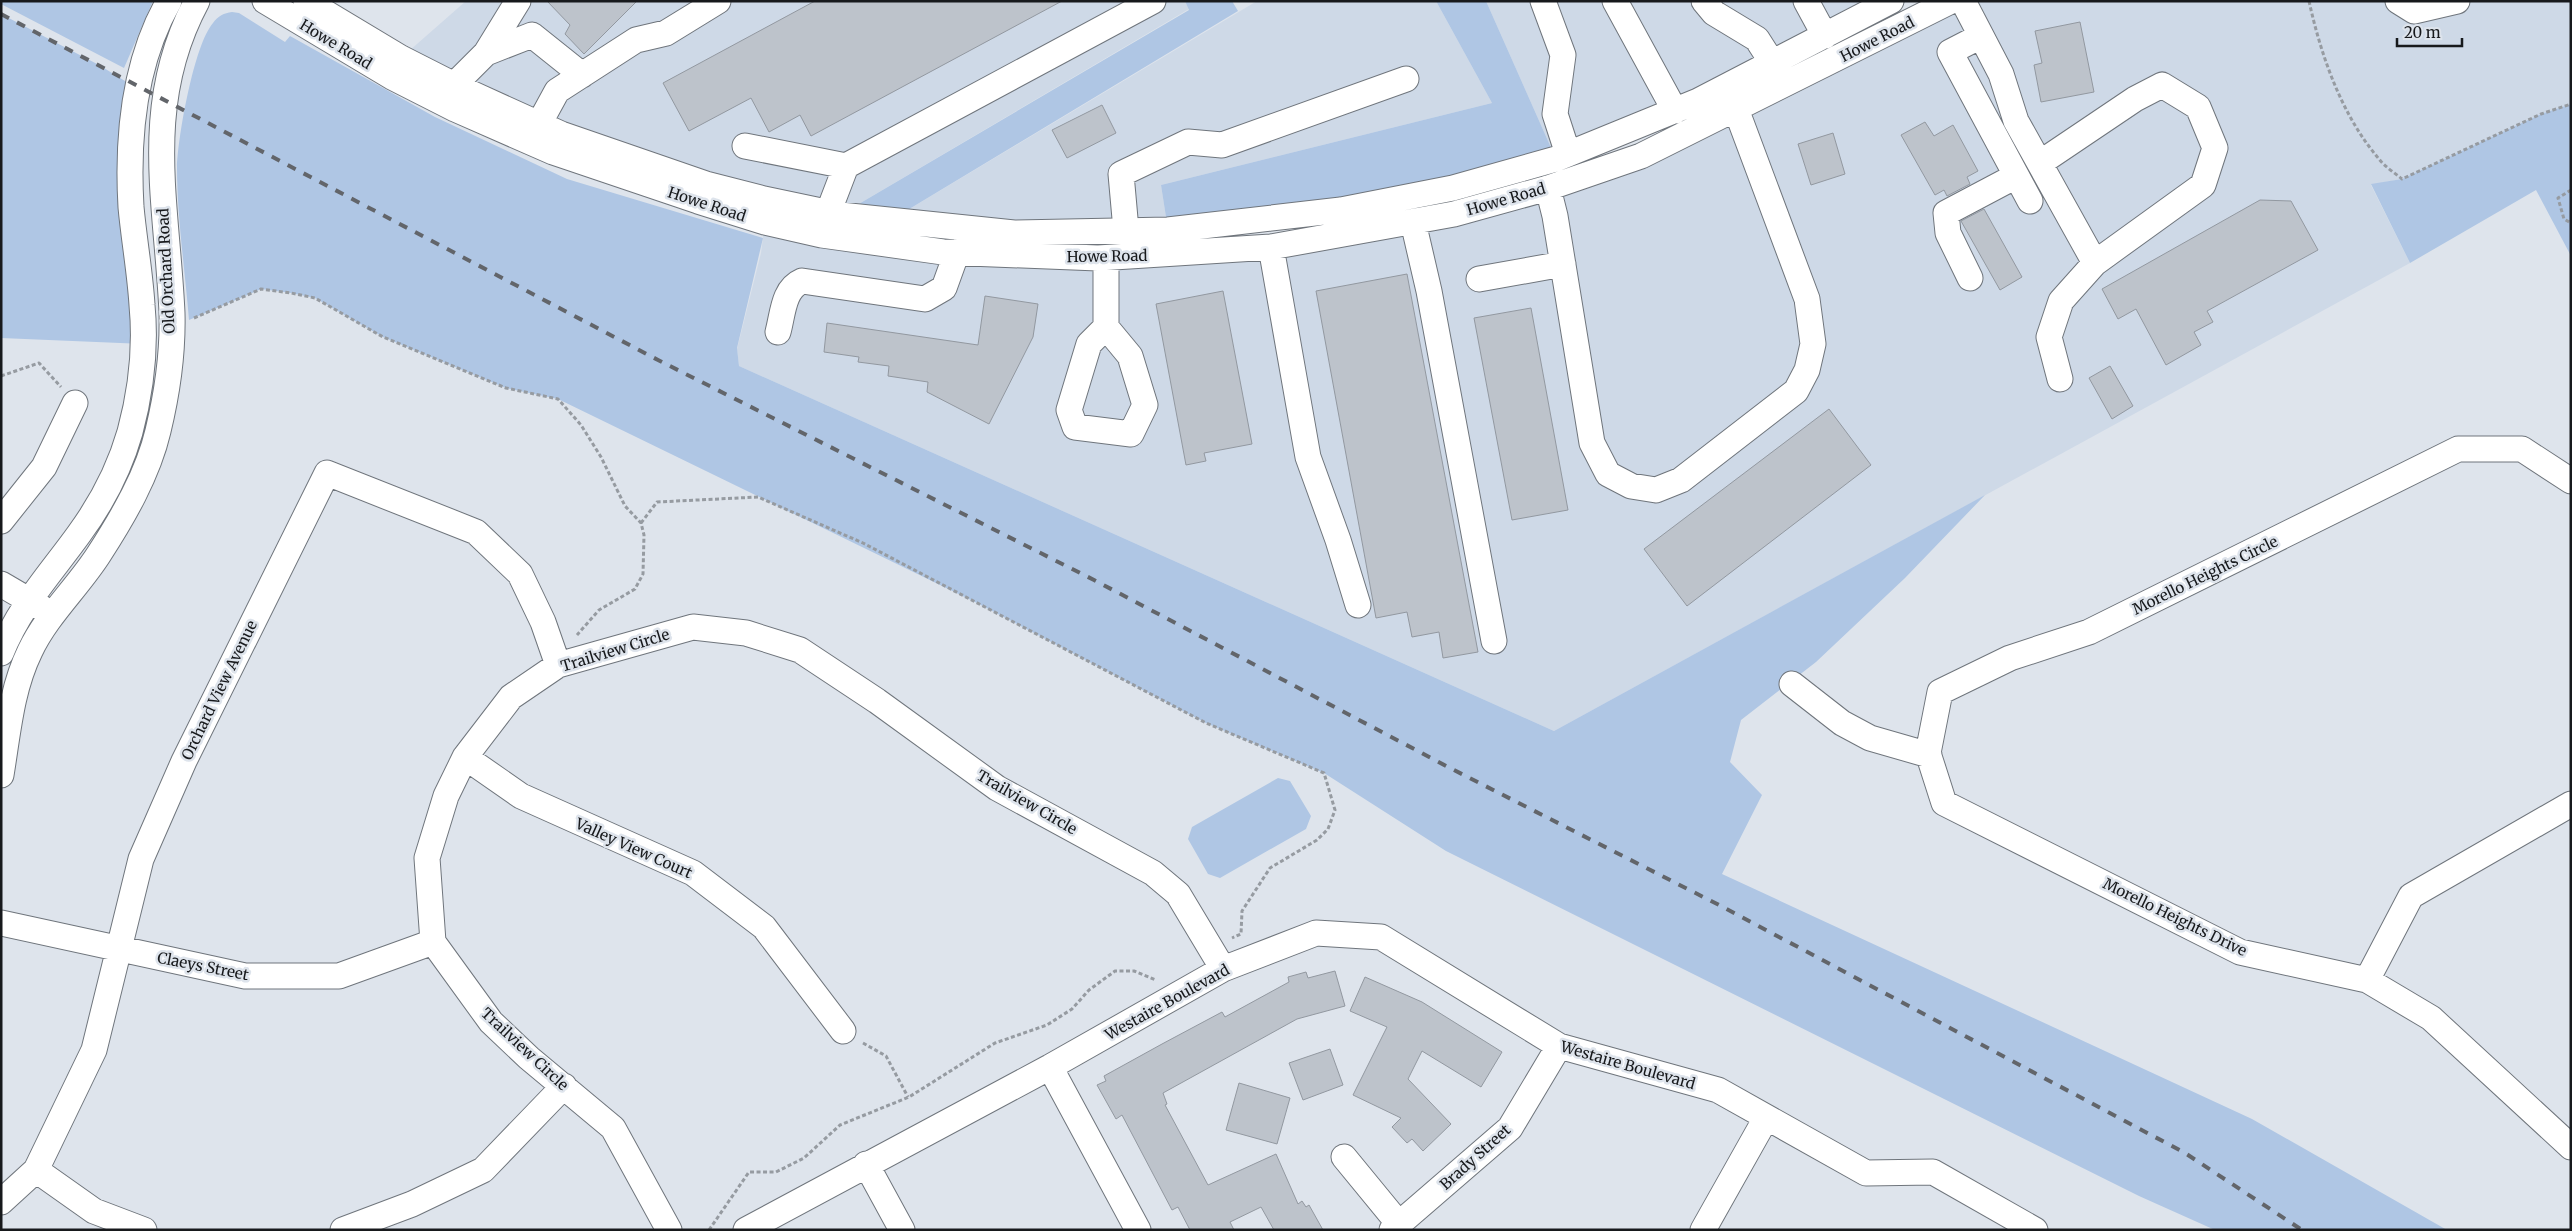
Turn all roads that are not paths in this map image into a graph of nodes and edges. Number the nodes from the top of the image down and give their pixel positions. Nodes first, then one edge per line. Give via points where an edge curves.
1 (169, 1) edge
2 (197, 1) edge
3 (265, 1) edge
4 (306, 1) edge
5 (518, 1) edge
6 (718, 1) edge
7 (1153, 1) edge
8 (1543, 1) edge
9 (1615, 1) edge
10 (1704, 1) edge
11 (1806, 1) edge
12 (1891, 1) edge
13 (1951, 1) edge
14 (1963, 1) edge
15 (2398, 1) edge
16 (2457, 1) edge
17 (1825, 36) junction
18 (1981, 36) junction
19 (486, 53) junction
20 (1773, 64) junction
21 (582, 76) junction
22 (1406, 78) dead end
23 (454, 85) junction
24 (1736, 109) junction
25 (1675, 111) junction
26 (539, 124) junction
27 (745, 146) dead end
28 (1568, 154) junction
29 (2040, 164) junction
30 (846, 166) junction
31 (2016, 176) junction
32 (1548, 188) junction
33 (2030, 201) dead end
34 (828, 212) junction
35 (1413, 222) junction
36 (1126, 230) junction
37 (1270, 248) junction
38 (957, 252) junction
39 (1106, 258) junction
40 (2095, 263) junction
41 (1563, 264) junction
42 (1970, 278) dead end
43 (1479, 279) dead end
44 (1106, 327) dead end
45 (778, 332) dead end
46 (2060, 378) dead end
47 (75, 402) road end
48 (2571, 481) edge
49 (1, 521) edge
50 (1, 584) edge
51 (28, 600) junction
52 (1358, 605) dead end
53 (52, 614) junction
54 (1494, 642) dead end
55 (1, 653) edge
56 (558, 665) junction
57 (1792, 684) dead end
58 (1929, 755) junction
59 (465, 758) junction
60 (1, 775) edge
61 (1944, 803) joint
62 (2571, 804) edge
63 (1, 923) edge
64 (433, 942) junction
65 (118, 948) junction
66 (1223, 969) junction
67 (2367, 980) junction
68 (843, 1031) road end
69 (1559, 1046) junction
70 (1050, 1067) junction
71 (564, 1086) junction
72 (1766, 1118) junction
73 (2566, 1133) edge
74 (1344, 1157) dead end
75 (866, 1164) junction
76 (36, 1170) junction
77 (1, 1202) edge
78 (1395, 1227) edge
79 (144, 1230) edge
80 (342, 1230) edge
81 (669, 1230) edge
82 (746, 1230) edge
83 (902, 1230) edge
84 (1138, 1230) edge
85 (1703, 1230) edge
86 (2035, 1230) edge

1 - 51 street, Old Orchard Road via 147,52 133,118 131,207 143,306 144,344 140,388 129,434 112,479 80,532
2 - 53 street, Old Orchard Road via 175,51 160,137 171,328 166,393 158,434 138,487 99,554
3 - 38 street, Howe Road via 392,77 553,152 765,222 822,235
4 - 23 street, Howe Road via 401,58
5 - 19 street
6 - 21 street via 666,34 636,40
7 - 30 street
8 - 28 street via 1563,55 1555,114
9 - 25 street
10 - 20 street via 1714,13 1757,39
11 - 17 street
12 - 17 street, Howe Road
13 - 24 street, Howe Road
14 - 18 street
15 - 16 street via 2414,11
17 - 20 street, Howe Road
18 - 29 street via 2001,74 2016,120
18 - 31 street via 1950,52
19 - 21 street via 532,35
19 - 23 street
20 - 25 street, Howe Road
21 - 26 street via 558,91
22 - 36 street via 1222,145 1188,142 1121,174
23 - 26 street, Howe Road
24 - 32 street, Howe Road via 1641,156
24 - 41 street via 1807,299 1813,344 1807,370 1796,391 1681,480 1656,490 1631,486 1608,474 1592,444
25 - 28 street, Howe Road
26 - 34 street, Howe Road via 706,184
27 - 30 street
28 - 36 street, Howe Road via 1453,188 1341,210 1168,230
29 - 40 street
29 - 40 street via 2135,99 2162,85 2198,106 2215,148 2203,185
30 - 34 street
31 - 33 street
31 - 42 street via 1946,213 1948,233
32 - 35 street, Howe Road
32 - 41 street
34 - 36 street, Howe Road via 1014,233
35 - 37 street, Howe Road
35 - 54 street via 1429,291
37 - 39 street, Howe Road
37 - 52 street via 1308,457
38 - 39 street, Howe Road
38 - 45 street via 944,288 925,299 802,281 794,285 788,294
39 - 44 street
40 - 46 street via 2061,301 2049,337
41 - 43 street
47 - 49 street via 44,467
48 - 58 street, Morello Heights Circle via 2522,449 2458,449 2089,632 2010,658 1940,692
50 - 51 street
51 - 53 street
51 - 55 street, Old Orchard Road
53 - 60 street, Old Orchard Road via 30,650 15,687
56 - 59 street, Trailview Circle via 511,697
56 - 65 street, Orchard View Avenue via 543,622 520,574 476,532 327,472 184,761 141,859
56 - 66 street, Trailview Circle via 693,627 746,632 800,650 997,788 1152,873 1178,894
57 - 58 street via 1842,723 1870,738
58 - 61 street, Morello Heights Circle
59 - 64 street, Trailview Circle via 446,796 427,858
59 - 68 street, Valley View Court via 521,796 693,873 764,927
61 - 67 street, Morello Heights Drive via 2240,952
62 - 67 street via 2411,896
63 - 65 street, Claeys Street
64 - 65 street, Claeys Street via 339,976 245,976
64 - 71 street, Trailview Circle via 491,1022
65 - 76 street, Orchard View Avenue via 94,1050
66 - 69 street, Westaire Boulevard via 1316,933 1381,937
66 - 70 street, Westaire Boulevard
67 - 73 street, Morello Heights Drive via 2432,1018
69 - 72 street, Westaire Boulevard via 1718,1090
69 - 78 street, Brady Street via 1510,1128
70 - 75 street, Westaire Boulevard
70 - 84 street
71 - 80 street via 483,1170 412,1204
71 - 81 street, Trailview Circle via 613,1128
72 - 85 street
72 - 86 street, Westaire Boulevard via 1866,1173 1933,1172
74 - 78 street
75 - 82 street, Westaire Boulevard
75 - 83 street
76 - 77 street, Orchard View Avenue
76 - 79 street via 94,1211

